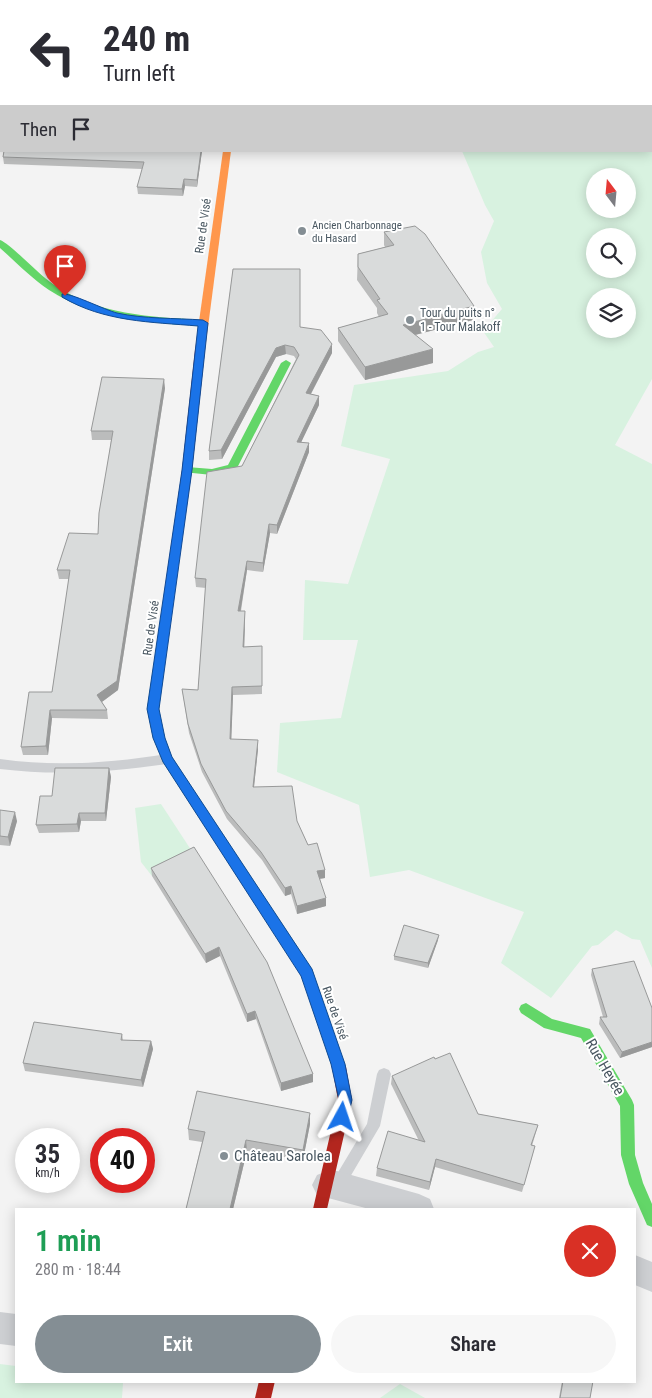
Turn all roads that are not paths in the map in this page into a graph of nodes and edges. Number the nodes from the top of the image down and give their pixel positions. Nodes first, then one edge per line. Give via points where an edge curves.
1 (227, 152) edge
2 (0, 242) edge
3 (203, 323) junction
4 (286, 363) dead end
5 (187, 470) junction
6 (167, 759) junction
7 (0, 764) edge
8 (526, 1009) dead end
9 (384, 1074) dead end
10 (328, 1193) edge
11 (413, 1208) edge
12 (652, 1220) edge
13 (636, 1270) edge
14 (652, 1278) edge
15 (0, 1328) edge
16 (15, 1330) edge
17 (267, 1383) edge
18 (263, 1398) edge

1 - 3 street, Rue de Visé
2 - 3 street via 52,288 78,303 117,316
3 - 5 street, Rue de Visé
4 - 5 street via 232,468 212,472
5 - 6 street, Rue de Visé via 153,709
6 - 7 lane via 129,765 28,769
6 - 10 street, Rue de Visé via 307,973 338,1064 345,1100
8 - 12 street, Rue Heyée via 549,1024 585,1033 597,1052 627,1105 628,1155 636,1184
9 - 10 lane via 373,1126
10 - 11 street
13 - 14 street
15 - 16 street
17 - 18 street

